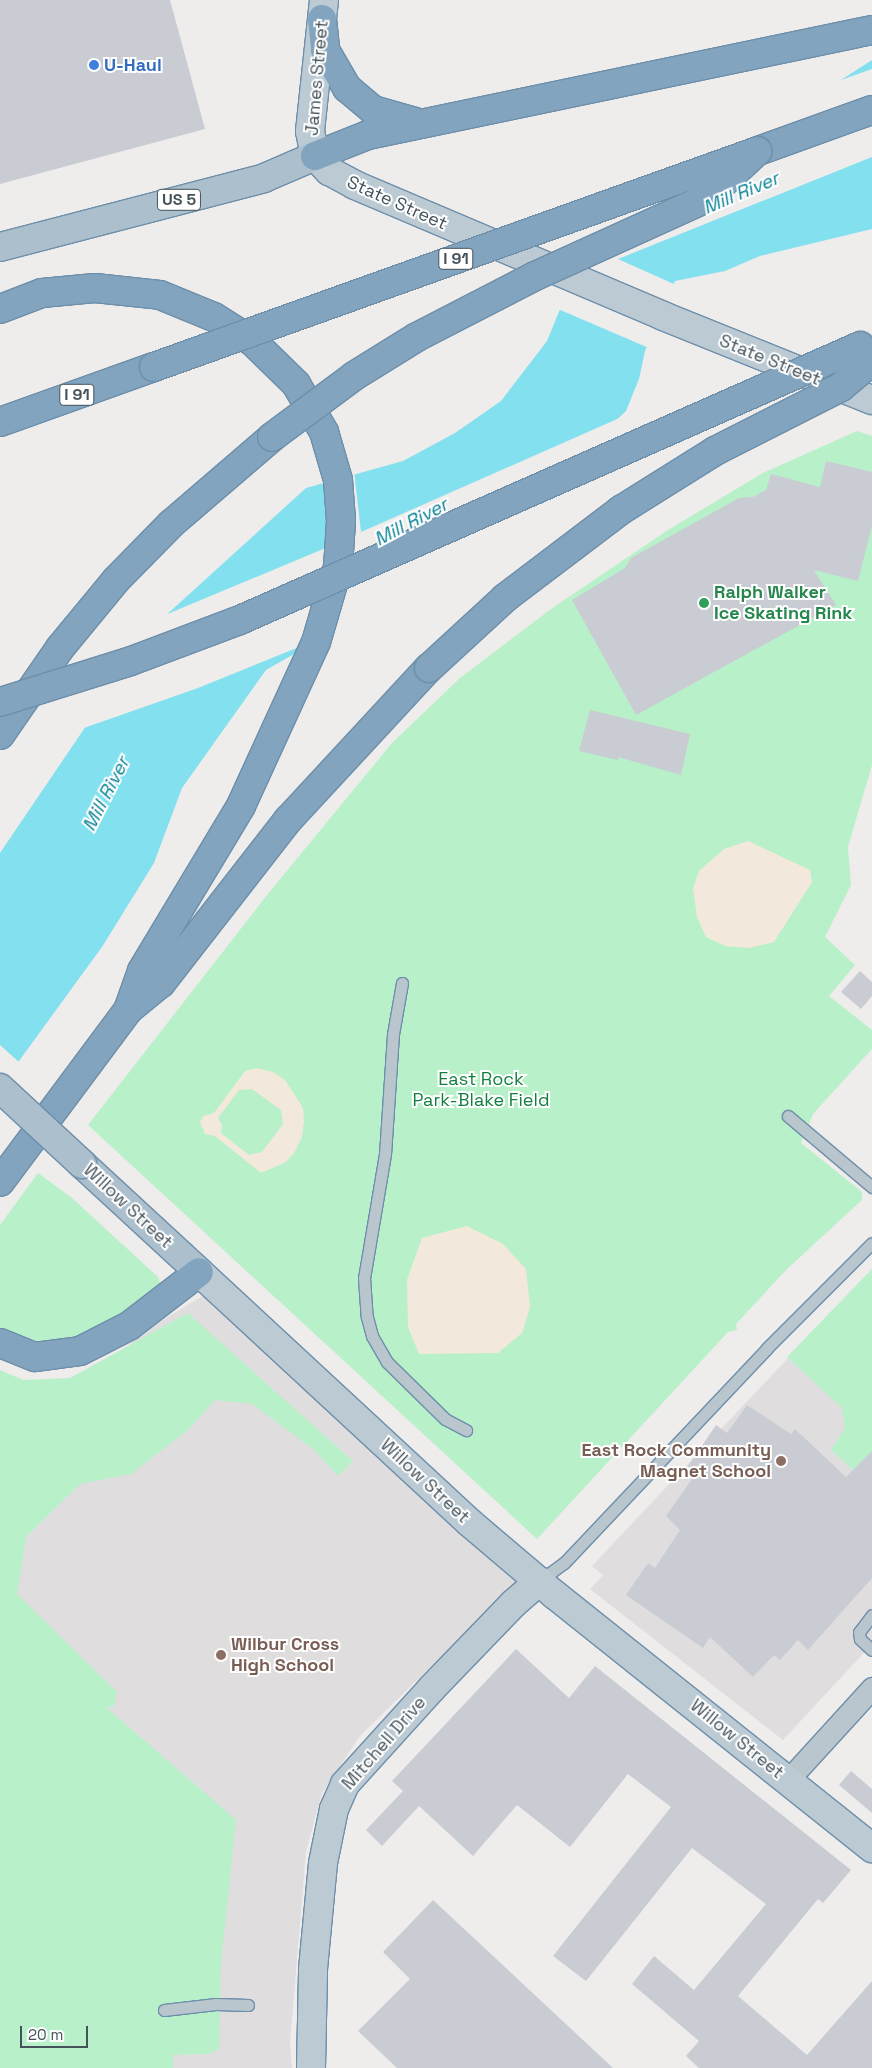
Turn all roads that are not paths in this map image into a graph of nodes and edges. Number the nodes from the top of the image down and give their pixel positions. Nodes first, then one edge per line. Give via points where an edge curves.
1 (323, 9) edge
2 (872, 30) edge
3 (872, 110) edge
4 (434, 121) junction
5 (758, 151) junction
6 (316, 156) junction
7 (0, 247) edge
8 (0, 309) edge
9 (868, 349) edge
10 (872, 400) edge
11 (0, 422) edge
12 (0, 702) edge
13 (0, 735) edge
14 (402, 983) dead end
15 (128, 1010) junction
16 (0, 1088) edge
17 (788, 1116) dead end
18 (0, 1182) edge
19 (872, 1187) edge
20 (872, 1243) edge
21 (199, 1272) junction
22 (0, 1343) edge
23 (466, 1430) dead end
24 (539, 1581) junction
25 (872, 1615) edge
26 (872, 1650) edge
27 (872, 1688) edge
28 (788, 1780) junction
29 (872, 1848) edge
30 (248, 2005) dead end
31 (164, 2010) dead end
32 (310, 2068) edge

1 - 4 highway via 323,41 329,59 356,98 392,117
1 - 6 main road, James Street via 310,118 310,141
2 - 4 highway
3 - 5 highway, I 91
4 - 6 highway via 368,135
5 - 11 highway, I 91, bridge
5 - 13 highway, bridge via 707,198 533,277 417,337 354,376 272,437 171,524 116,580 60,648
6 - 7 main road, US 5 via 264,178
6 - 10 main road, State Street via 329,171 355,185 663,316
8 - 15 highway via 42,293 95,288 160,295 197,309 240,332 284,370 316,416 332,454 341,506 338,567 326,618 241,806 142,970
9 - 12 highway, bridge via 240,620 131,661
9 - 15 highway, bridge via 841,387 715,451 621,510 506,598 429,668 288,820 162,983
14 - 23 lane via 392,1034 385,1154 364,1278 366,1317 378,1349 387,1362 445,1419
15 - 18 highway
16 - 21 main road, Willow Street, bridge
17 - 19 lane
20 - 24 lane via 767,1348 564,1563
21 - 22 highway via 129,1326 80,1352 35,1357
21 - 24 main road, Willow Street via 470,1523
24 - 28 main road, Willow Street
24 - 32 main road, Mitchell Drive via 431,1689 345,1784 334,1809 323,1863 313,1969
25 - 26 lane via 859,1632 860,1639
27 - 28 street
28 - 29 main road, Willow Street
30 - 31 lane via 216,2004

